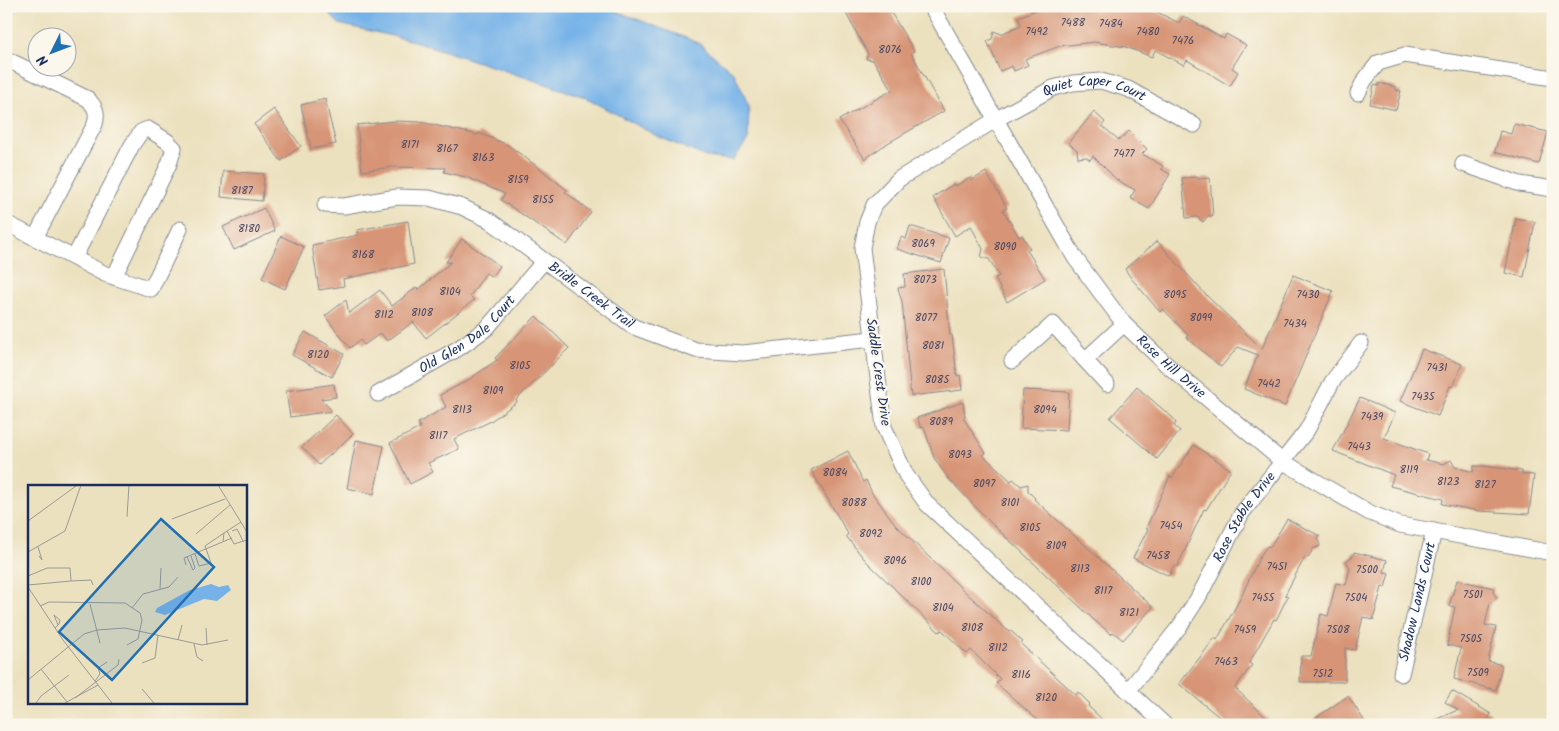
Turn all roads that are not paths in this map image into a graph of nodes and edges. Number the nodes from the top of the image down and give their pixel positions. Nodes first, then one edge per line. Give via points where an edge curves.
1 (931, 6) edge
2 (6, 59) edge
3 (1553, 78) edge
4 (1358, 94) dead end
5 (995, 120) junction
6 (1194, 125) dead end
7 (1463, 164) dead end
8 (1553, 189) edge
9 (325, 205) dead end
10 (6, 223) edge
11 (180, 229) dead end
12 (35, 238) junction
13 (74, 258) junction
14 (544, 261) junction
15 (114, 277) junction
16 (1124, 324) junction
17 (872, 339) junction
18 (1361, 344) dead end
19 (1085, 360) junction
20 (1012, 361) dead end
21 (1107, 384) dead end
22 (378, 394) dead end
23 (1282, 461) junction
24 (1434, 531) junction
25 (1553, 554) edge
26 (1401, 674) dead end
27 (1128, 690) junction
28 (1165, 725) edge

1 - 5 street, Rose Hill Drive
2 - 12 street via 88,100 97,114 95,124
3 - 4 street via 1405,55 1378,63
5 - 6 street, Quiet Caper Court via 1053,88 1073,82 1101,81 1128,89
5 - 16 street, Rose Hill Drive via 1075,258
5 - 17 street, Saddle Crest Drive via 899,179 874,205 862,248
7 - 8 street via 1520,184
9 - 14 street, Bridle Creek Trail via 344,206 397,197 429,198 462,207 489,220
10 - 12 street
11 - 15 street via 151,289
12 - 13 street
13 - 15 street
13 - 15 street via 132,145 141,132 148,130 174,148
14 - 17 street, Bridle Creek Trail via 634,327 696,350 743,353
14 - 22 street, Old Glen Dale Court via 487,328 459,348
16 - 19 street
16 - 23 street, Rose Hill Drive
17 - 27 street, Saddle Crest Drive via 884,427 903,469 927,504
18 - 23 street, Rose Stable Drive via 1332,382 1307,430
19 - 20 street via 1053,324
19 - 21 street
23 - 24 street, Rose Hill Drive via 1368,512 1400,525
23 - 27 street, Rose Stable Drive via 1242,513 1180,626
24 - 25 street, Rose Hill Drive
24 - 26 street, Shadow Lands Court
27 - 28 street, Saddle Crest Drive

